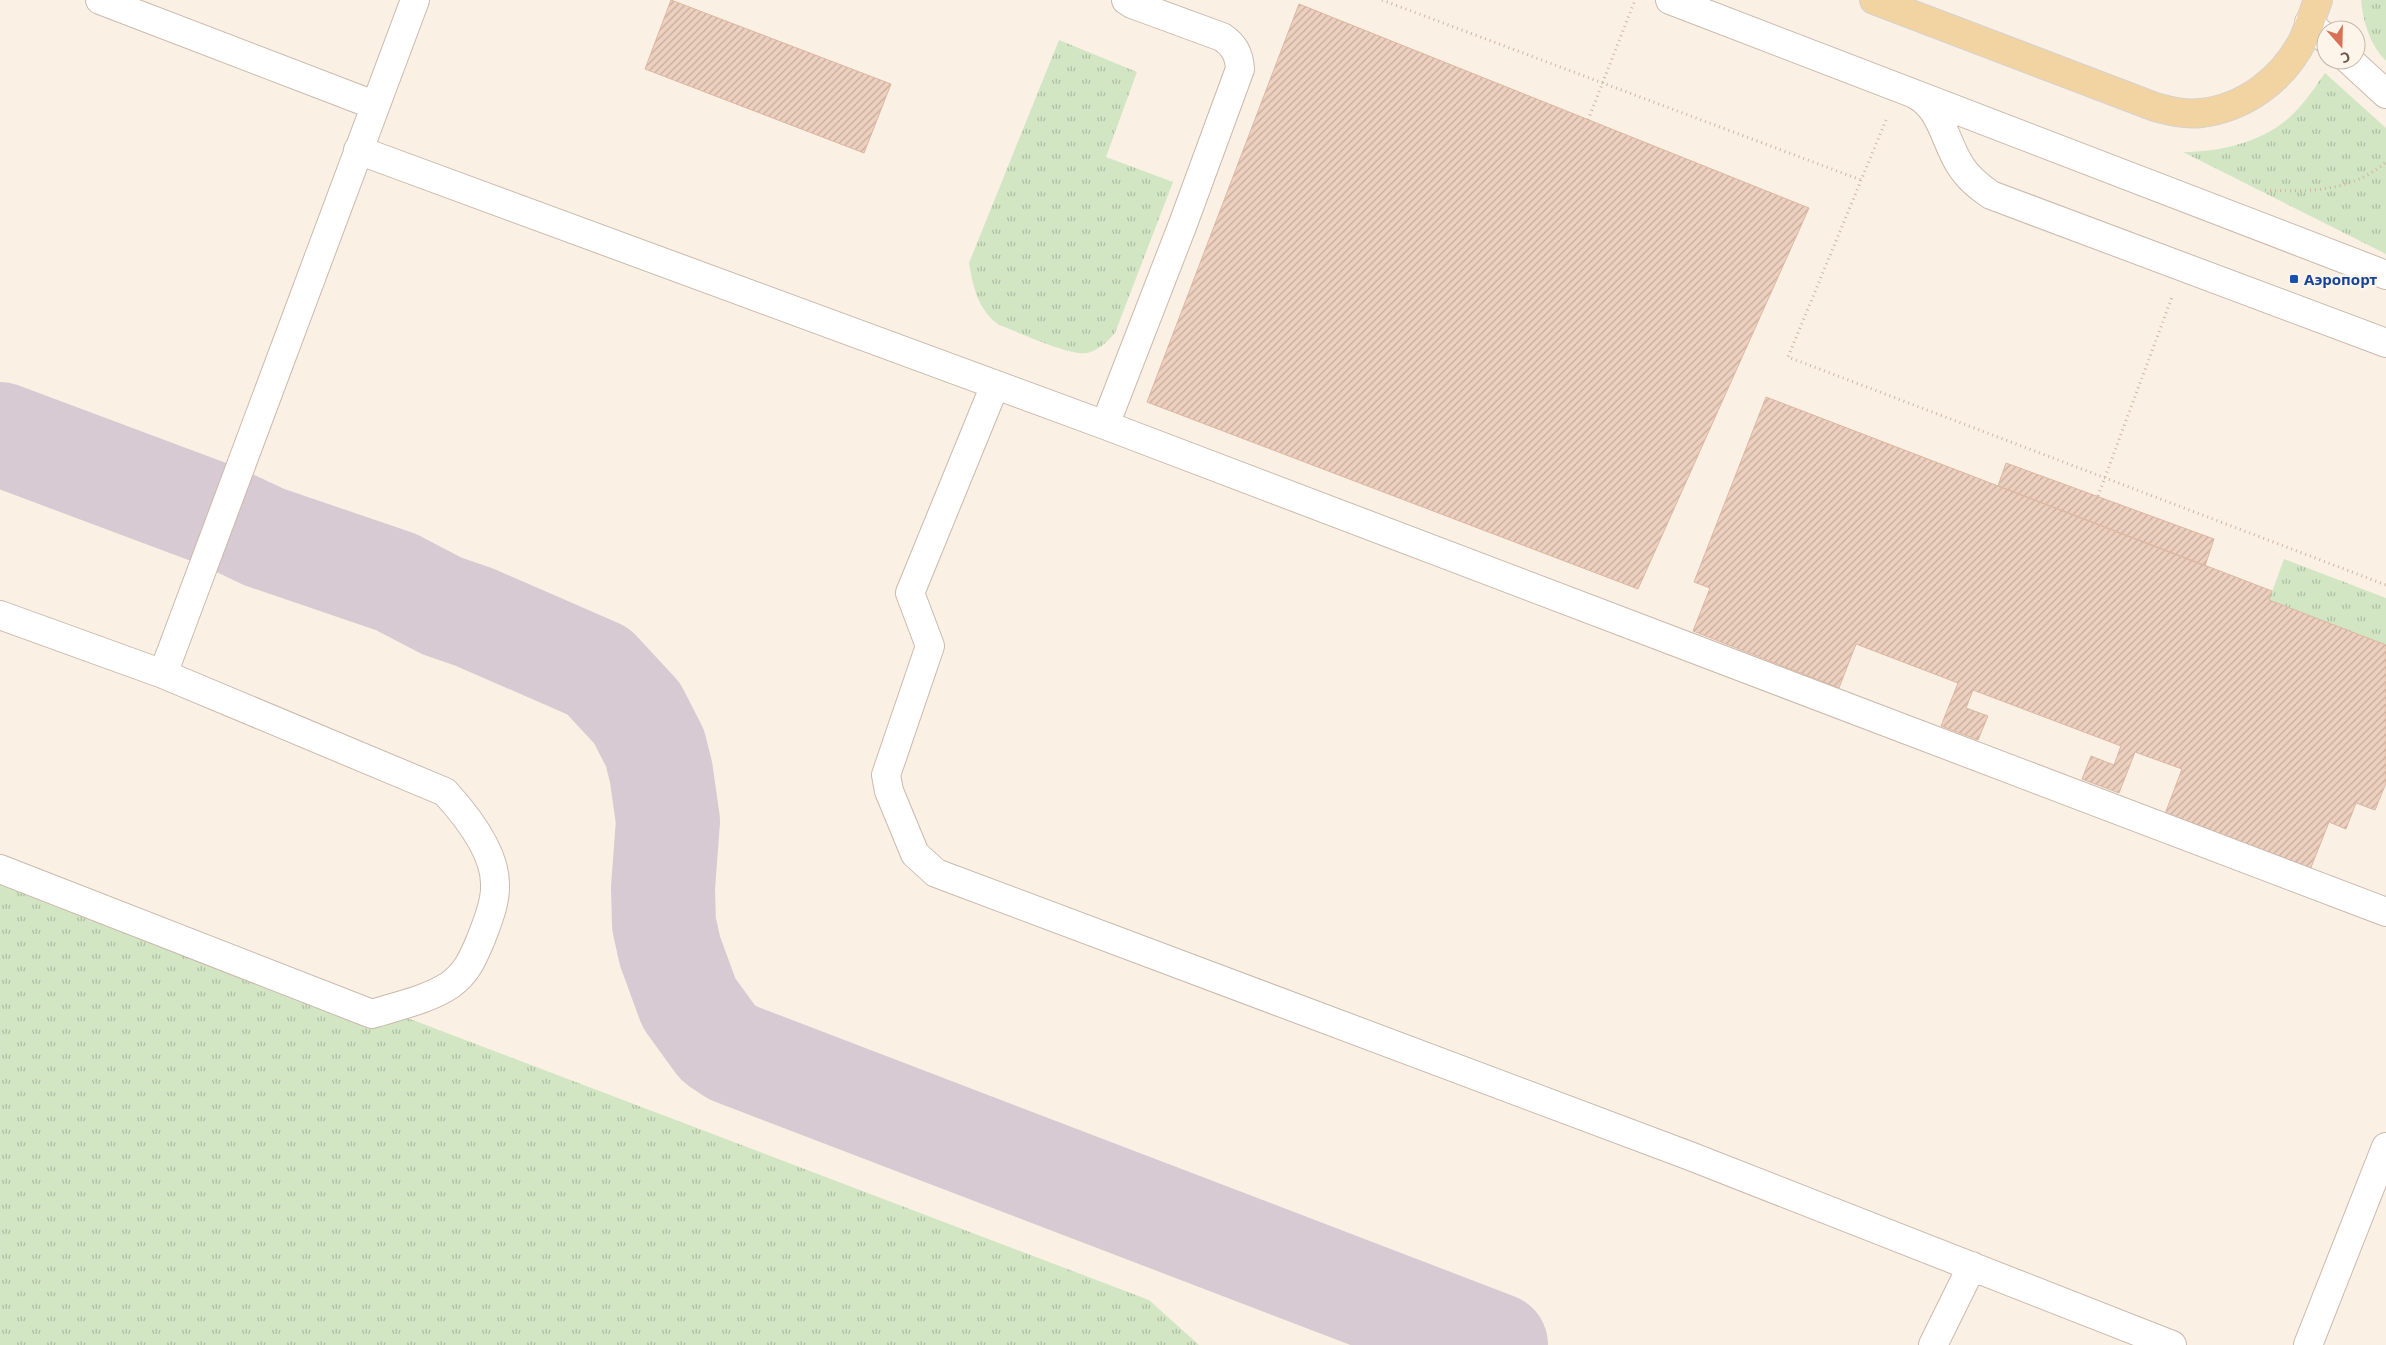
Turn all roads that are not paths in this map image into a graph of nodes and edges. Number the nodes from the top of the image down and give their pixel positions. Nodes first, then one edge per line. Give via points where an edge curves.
1 (100, 0) edge
2 (415, 0) edge
3 (1126, 0) edge
4 (1670, 0) edge
5 (1874, 0) edge
6 (2316, 24) edge
7 (2360, 70) edge
8 (1901, 88) junction
9 (2386, 94) edge
10 (374, 105) junction
11 (358, 150) junction
12 (2386, 275) edge
13 (2386, 343) edge
14 (995, 385) junction
15 (1104, 425) junction
16 (0, 615) edge
17 (163, 674) junction
18 (0, 870) edge
19 (2386, 912) edge
20 (2386, 1147) edge
21 (1972, 1266) junction
22 (1933, 1345) edge
23 (2172, 1345) edge
24 (2308, 1345) edge

1 - 10 lane
2 - 10 lane
3 - 15 lane via 1222,37 1236,50 1240,70
4 - 8 lane
5 - 6 main road via 2176,113 2200,114 2235,105 2259,92 2283,70
7 - 9 lane
8 - 12 lane
8 - 13 lane via 1922,98 1934,112 1958,163 1972,182 1991,195
10 - 11 lane
11 - 14 lane
11 - 17 lane
14 - 15 lane
14 - 21 lane via 910,592 930,646 886,775 889,791 922,862 936,873 1690,1156
15 - 19 lane
16 - 17 lane
17 - 18 lane via 445,792 473,826 488,856 495,885 488,921 469,968 450,985 430,995 372,1014
20 - 24 lane
21 - 22 lane
21 - 23 lane

